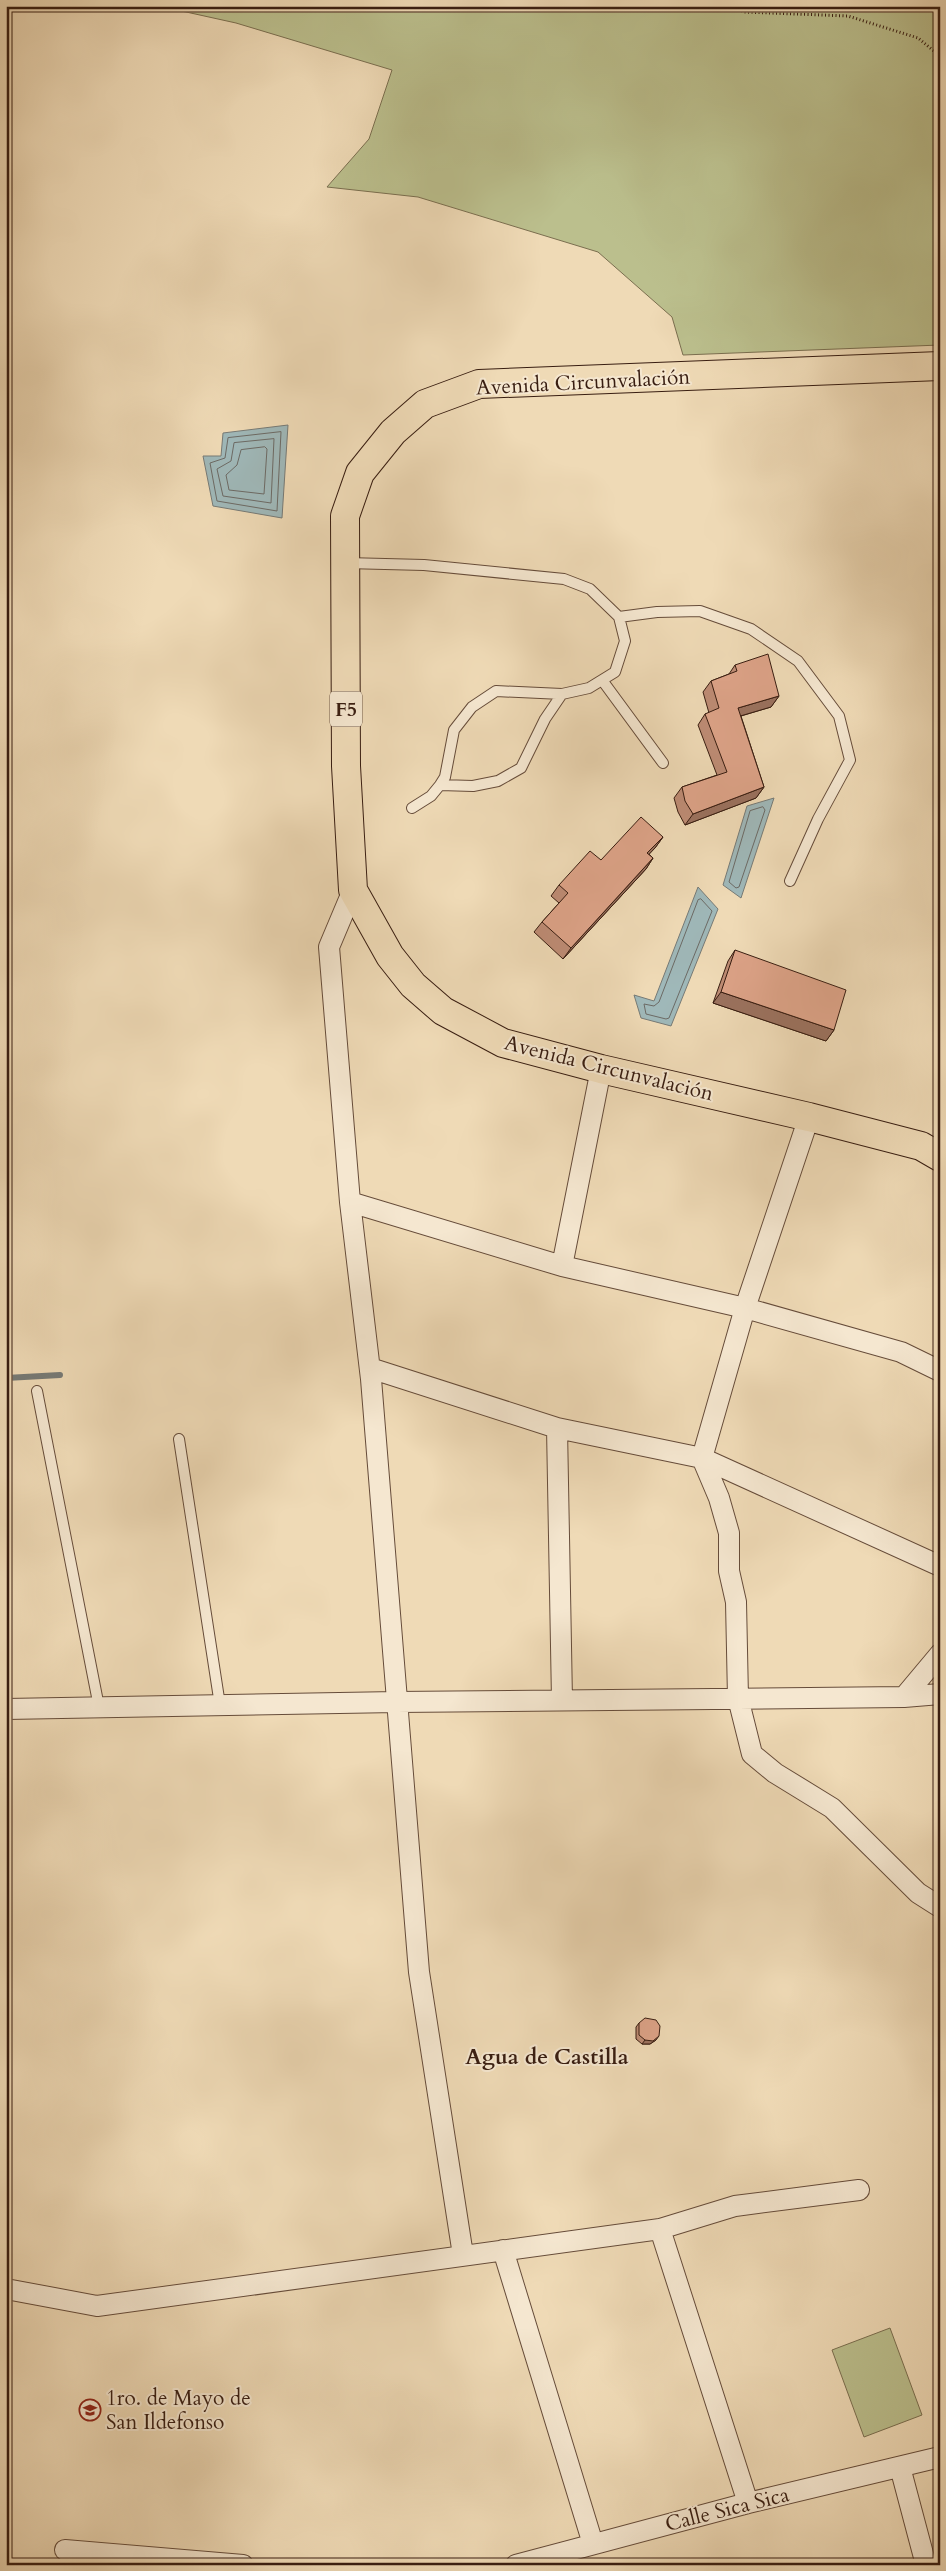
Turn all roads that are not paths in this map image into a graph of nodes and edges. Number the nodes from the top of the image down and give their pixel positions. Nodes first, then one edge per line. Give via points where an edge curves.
1 (940, 366) edge
2 (345, 562) junction
3 (619, 617) junction
4 (602, 680) junction
5 (562, 694) junction
6 (663, 763) dead end
7 (440, 786) junction
8 (412, 808) dead end
9 (790, 881) dead end
10 (353, 890) junction
11 (601, 1070) junction
12 (809, 1117) junction
13 (940, 1157) edge
14 (350, 1202) junction
15 (562, 1266) junction
16 (744, 1308) junction
17 (370, 1368) junction
18 (940, 1371) edge
19 (37, 1391) dead end
20 (557, 1428) junction
21 (179, 1439) dead end
22 (702, 1458) junction
23 (940, 1566) edge
24 (940, 1654) edge
25 (940, 1694) edge
26 (904, 1697) junction
27 (738, 1698) junction
28 (562, 1700) junction
29 (396, 1702) junction
30 (220, 1705) junction
31 (99, 1708) junction
32 (6, 1709) edge
33 (940, 1907) edge
34 (859, 2190) dead end
35 (660, 2229) junction
36 (503, 2250) junction
37 (463, 2255) junction
38 (6, 2289) edge
39 (940, 2456) edge
40 (900, 2467) junction
41 (748, 2503) junction
42 (592, 2544) junction
43 (65, 2550) dead end
44 (243, 2565) edge
45 (516, 2565) edge
46 (926, 2565) edge

1 - 2 highway, Avenida Circunvalación / F5 via 479,384 425,404 393,432 360,473 345,516
2 - 3 lane via 424,565 564,580 590,589
2 - 10 highway, Avenida Circunvalación / F5 via 346,766
3 - 4 lane via 624,640 615,672
3 - 9 lane via 700,611 751,628 798,661 839,716 850,760
4 - 5 lane via 589,688
4 - 6 lane
5 - 7 lane via 545,719 521,768 498,781 473,786
5 - 7 lane via 496,691 472,707 454,730 445,777
7 - 8 lane
10 - 11 highway, Avenida Circunvalación / F5 via 390,956 414,985 444,1010 503,1043
10 - 14 street via 329,947
11 - 12 highway, Avenida Circunvalación / F5
11 - 15 street
12 - 13 highway, Avenida Circunvalación / F5 via 921,1146
12 - 16 street
14 - 15 street
14 - 17 street
15 - 16 street
16 - 18 street via 901,1352
16 - 22 street
17 - 20 street
17 - 29 street
19 - 31 lane
20 - 22 street
20 - 28 street
21 - 30 lane
22 - 23 street
22 - 27 street via 730,1532 729,1571 736,1602
24 - 26 street
25 - 26 street
26 - 27 street
27 - 28 street
27 - 33 street via 752,1754 775,1773 832,1808 918,1892
28 - 29 street
29 - 30 street
29 - 37 street via 419,1972
30 - 31 street
31 - 32 street
34 - 35 street via 735,2206
35 - 36 street
35 - 41 street
36 - 37 street
36 - 42 street
37 - 38 street via 97,2306
39 - 40 street, Calle Sica Sica
40 - 41 street, Calle Sica Sica
40 - 46 street
41 - 42 street, Calle Sica Sica
42 - 45 street, Calle Sica Sica
43 - 44 street

